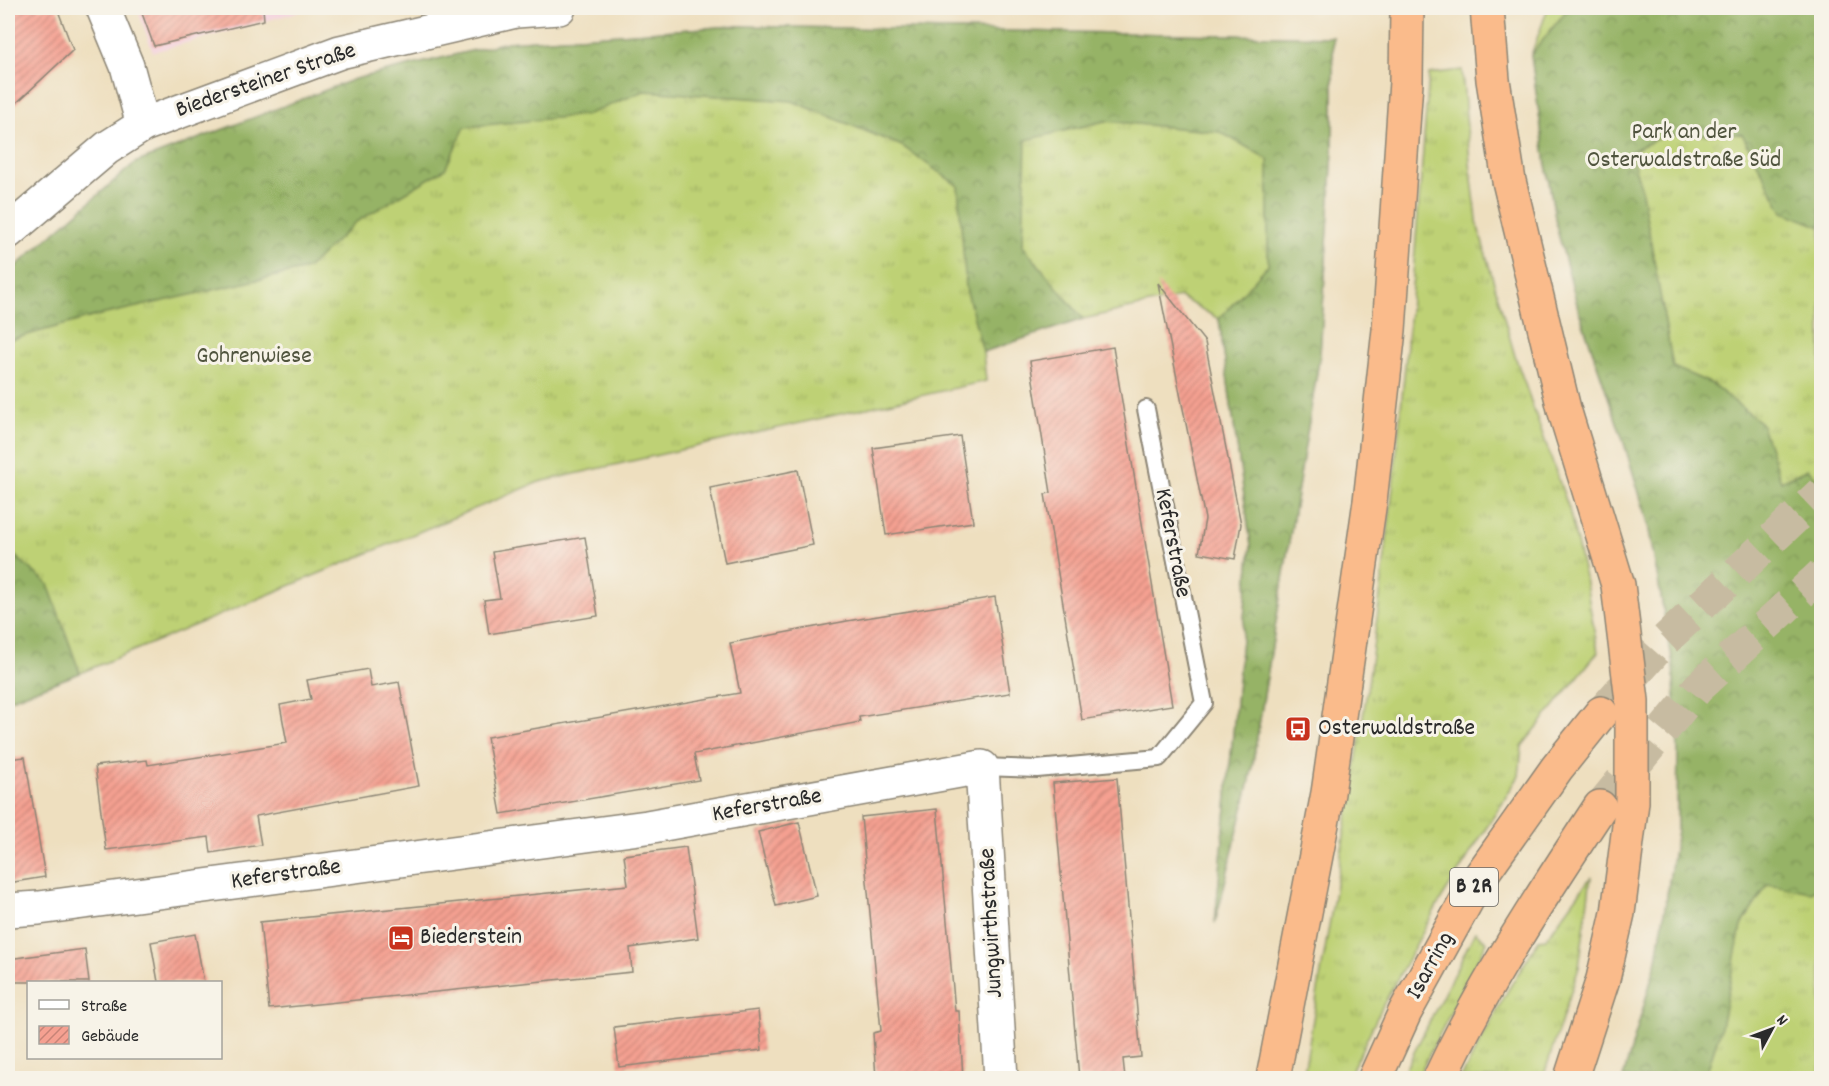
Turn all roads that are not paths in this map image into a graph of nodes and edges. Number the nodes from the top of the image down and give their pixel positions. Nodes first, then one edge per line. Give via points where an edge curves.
1 (103, 8) edge
2 (559, 8) edge
3 (1407, 8) edge
4 (1487, 8) edge
5 (143, 125) junction
6 (8, 232) edge
7 (1146, 409) dead end
8 (1601, 713) tunnel mouth
9 (982, 767) junction
10 (1600, 807) tunnel mouth
11 (8, 910) edge
12 (1001, 1078) edge
13 (1274, 1078) edge
14 (1376, 1078) edge
15 (1440, 1078) edge
16 (1571, 1078) edge

1 - 5 street via 127,66
2 - 5 street, Biedersteiner Straße via 516,11 340,52
3 - 13 highway via 1406,82 1389,330 1370,501 1328,793
4 - 16 highway via 1493,80 1509,181 1564,409 1618,585 1632,701 1632,802 1618,913 1603,979
5 - 6 street, Biedersteiner Straße via 107,147
7 - 9 lane, Keferstraße via 1204,703 1159,759 1036,770
8 - 14 highway, Isarring / B 2R via 1479,878 1405,1012
9 - 11 street, Keferstraße via 647,827
9 - 12 street, Jungwirthstraße
10 - 15 highway, B 2R via 1535,905

